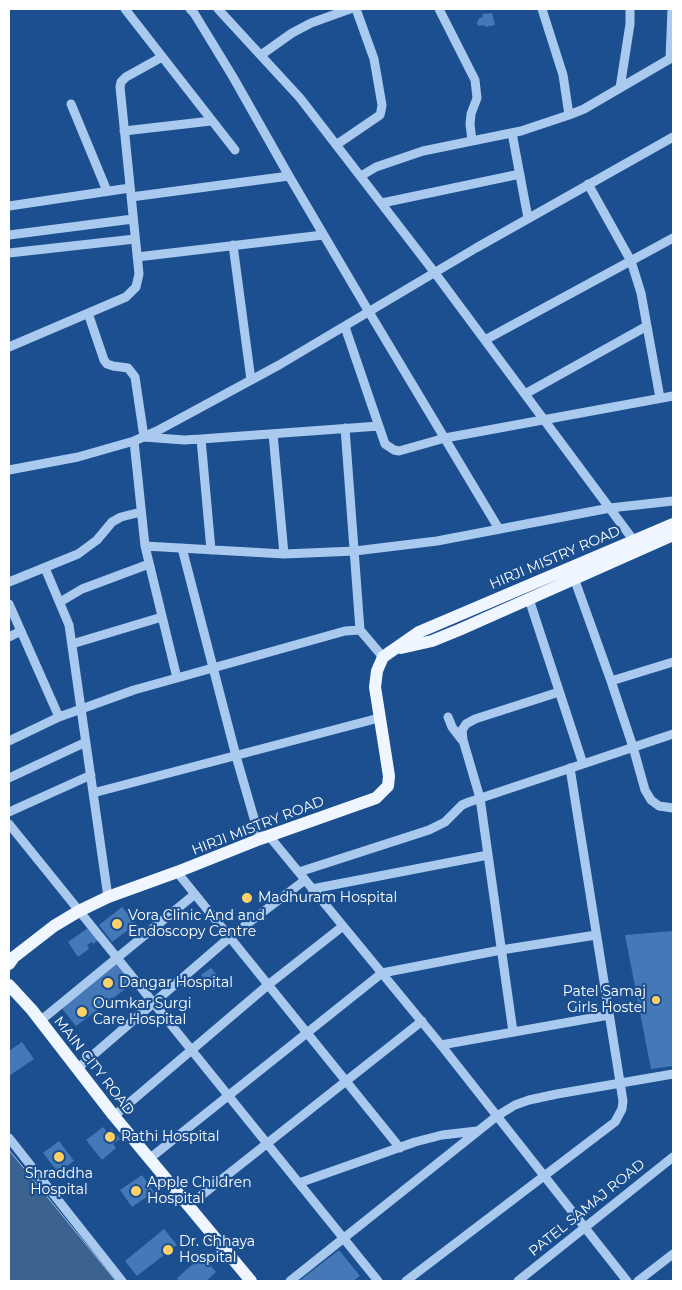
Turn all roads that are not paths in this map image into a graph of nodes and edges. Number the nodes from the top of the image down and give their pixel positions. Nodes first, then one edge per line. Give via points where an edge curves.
1 (125, 9) edge
2 (190, 9) edge
3 (218, 9) edge
4 (350, 9) edge
5 (356, 9) edge
6 (439, 9) edge
7 (542, 9) edge
8 (630, 9) edge
9 (672, 9) edge
10 (261, 55) junction
11 (162, 57) junction
12 (671, 58) edge
13 (620, 88) junction
14 (71, 104) dead end
15 (568, 116) junction
16 (211, 121) junction
17 (124, 131) junction
18 (512, 133) junction
19 (673, 137) edge
20 (472, 141) junction
21 (336, 145) junction
22 (235, 150) dead end
23 (520, 174) junction
24 (289, 176) junction
25 (360, 176) junction
26 (588, 184) junction
27 (107, 191) junction
28 (130, 192) junction
29 (382, 203) junction
30 (9, 206) edge
31 (528, 218) junction
32 (133, 219) junction
33 (9, 234) edge
34 (323, 235) junction
35 (673, 238) edge
36 (135, 239) junction
37 (232, 246) junction
38 (9, 253) edge
39 (137, 257) junction
40 (631, 261) junction
41 (435, 273) junction
42 (369, 312) junction
43 (88, 313) junction
44 (647, 326) junction
45 (345, 327) junction
46 (485, 340) junction
47 (9, 347) edge
48 (251, 380) junction
49 (525, 394) junction
50 (673, 396) edge
51 (660, 398) junction
52 (545, 420) junction
53 (379, 426) junction
54 (345, 428) junction
55 (273, 434) junction
56 (144, 437) junction
57 (445, 438) junction
58 (201, 439) junction
59 (134, 441) junction
60 (9, 470) edge
61 (673, 501) edge
62 (610, 508) junction
63 (140, 512) junction
64 (673, 524) edge
65 (499, 529) junction
66 (673, 535) edge
67 (634, 541) junction
68 (145, 546) junction
69 (182, 548) junction
70 (211, 550) junction
71 (355, 551) junction
72 (284, 554) junction
73 (149, 564) junction
74 (45, 568) junction
75 (574, 578) junction
76 (9, 582) edge
77 (529, 599) junction
78 (60, 602) junction
79 (9, 604) edge
80 (162, 617) junction
81 (360, 630) junction
82 (21, 631) junction
83 (9, 637) edge
84 (72, 644) junction
85 (397, 649) junction
86 (383, 657) junction
87 (673, 662) edge
88 (213, 668) junction
89 (177, 678) junction
90 (611, 681) junction
91 (559, 692) junction
92 (81, 709) junction
93 (60, 717) junction
94 (448, 717) dead end
95 (379, 718) junction
96 (673, 734) edge
97 (463, 740) junction
98 (9, 741) edge
99 (86, 742) junction
100 (633, 747) junction
101 (236, 756) junction
102 (583, 764) junction
103 (570, 768) junction
104 (91, 775) junction
105 (9, 778) edge
106 (93, 793) junction
107 (480, 798) junction
108 (673, 808) edge
109 (9, 812) edge
110 (9, 824) edge
111 (265, 838) junction
112 (488, 855) junction
113 (177, 872) junction
114 (302, 876) junction
115 (312, 888) junction
116 (195, 894) junction
117 (108, 897) junction
118 (80, 911) junction
119 (343, 926) junction
120 (596, 935) junction
121 (230, 937) junction
122 (501, 950) junction
123 (117, 957) junction
124 (9, 964) edge
125 (382, 973) junction
126 (9, 985) edge
127 (268, 985) junction
128 (14, 994) edge
129 (153, 1002) junction
130 (609, 1015) junction
131 (40, 1021) junction
132 (422, 1022) junction
133 (513, 1032) junction
134 (307, 1033) junction
135 (441, 1045) junction
136 (192, 1050) junction
137 (78, 1068) junction
138 (673, 1074) edge
139 (345, 1080) junction
140 (620, 1083) junction
141 (228, 1095) junction
142 (114, 1116) junction
143 (497, 1116) junction
144 (477, 1131) junction
145 (9, 1138) edge
146 (266, 1143) junction
147 (400, 1148) junction
148 (673, 1157) edge
149 (150, 1159) junction
150 (544, 1175) junction
151 (299, 1183) junction
152 (188, 1206) junction
153 (585, 1227) junction
154 (344, 1239) junction
155 (673, 1254) edge
156 (122, 1281) edge
157 (251, 1281) edge
158 (290, 1281) edge
159 (378, 1281) edge
160 (406, 1281) edge
161 (518, 1281) edge
162 (627, 1281) edge
163 (638, 1281) edge

1 - 11 street
2 - 24 street
3 - 10 street
4 - 10 street via 311,23
5 - 21 street via 374,59 382,105 380,115
6 - 20 street via 475,80 477,98 471,114
7 - 15 street via 563,75
8 - 13 street
9 - 12 street
10 - 21 street
11 - 16 street
11 - 17 street via 121,82
12 - 13 street
13 - 15 street
14 - 27 street
15 - 18 street
16 - 17 street
16 - 22 street
17 - 28 street
18 - 20 street
18 - 23 street
19 - 26 street
20 - 25 street via 423,151
21 - 25 street
23 - 29 street
23 - 31 street
24 - 28 street
24 - 34 street
25 - 29 street
26 - 31 street
26 - 40 street
27 - 28 street
27 - 30 street
28 - 32 street
29 - 41 street
31 - 41 street
32 - 33 street
32 - 36 street
34 - 37 street
34 - 42 street
35 - 40 street
36 - 38 street
36 - 39 street
37 - 39 street
37 - 48 street
39 - 43 street via 138,281 132,293
40 - 44 street
40 - 46 street
41 - 42 street
41 - 46 street
42 - 45 street
42 - 57 street
43 - 47 street
43 - 56 street via 104,360 107,364 128,368 135,377
44 - 49 street
44 - 51 street
45 - 48 street
45 - 53 street
46 - 49 street
48 - 56 street
49 - 52 street
50 - 51 street
51 - 52 street
52 - 57 street
52 - 62 street
53 - 54 street
53 - 57 street via 385,444 399,451
54 - 55 street
54 - 71 street
55 - 58 street
55 - 72 street
56 - 58 street
56 - 59 street
57 - 65 street
58 - 70 street
59 - 60 street via 78,457
59 - 63 street
61 - 62 street
62 - 65 street
62 - 67 street
63 - 68 street
63 - 74 street via 112,522 88,548
64 - 67 main road, HIRJI MISTRY ROAD
65 - 71 street
66 - 75 main road, HIRJI MISTRY ROAD
67 - 85 main road, HIRJI MISTRY ROAD via 419,632
68 - 69 street
68 - 73 street
69 - 70 street
69 - 88 street
70 - 72 street
71 - 72 street
71 - 81 street
73 - 78 street via 82,589
73 - 80 street
74 - 76 street
74 - 78 street
75 - 77 main road, HIRJI MISTRY ROAD
75 - 90 street
77 - 85 main road, HIRJI MISTRY ROAD via 432,641
77 - 91 street
78 - 84 street via 69,624
79 - 82 street
80 - 84 street
80 - 89 street
81 - 86 street
81 - 88 street via 345,631
82 - 83 street
82 - 93 street
84 - 92 street
85 - 86 main road, HIRJI MISTRY ROAD
86 - 95 main road, HIRJI MISTRY ROAD via 375,687
87 - 90 street
88 - 89 street
88 - 101 street
89 - 92 street
90 - 100 street
91 - 97 street via 475,719 462,730
91 - 102 street
92 - 93 street
92 - 99 street
93 - 98 street
94 - 97 street
95 - 101 street
95 - 111 main road, HIRJI MISTRY ROAD via 389,776 384,792 376,798
96 - 100 street
97 - 107 street
99 - 104 street
99 - 105 street
100 - 102 street
100 - 108 street via 651,800 659,806
101 - 106 street
101 - 111 street
102 - 103 street
103 - 107 street
103 - 120 street
104 - 106 street
104 - 109 street
106 - 117 street
107 - 112 street
107 - 114 street via 462,805 445,822 428,830
110 - 118 street
111 - 113 main road, HIRJI MISTRY ROAD
111 - 114 street
112 - 115 street
112 - 122 street
113 - 116 street
113 - 117 main road, HIRJI MISTRY ROAD
114 - 115 street
114 - 121 street
115 - 119 street
116 - 121 street
116 - 123 street
117 - 118 main road, HIRJI MISTRY ROAD
118 - 123 street
118 - 124 main road, HIRJI MISTRY ROAD via 54,926
119 - 125 street
119 - 127 street
120 - 122 street
120 - 130 street
121 - 127 street
121 - 129 street
122 - 125 street
122 - 133 street
123 - 129 street
123 - 131 street
125 - 132 street
125 - 134 street
126 - 128 main road, MAIN CITY ROAD
127 - 134 street
127 - 136 street
128 - 131 main road, MAIN CITY ROAD
129 - 136 street
129 - 137 street
130 - 133 street
130 - 140 street
131 - 137 main road, MAIN CITY ROAD
132 - 135 street
132 - 139 street
133 - 135 street
134 - 139 street
134 - 141 street
135 - 143 street
136 - 141 street
136 - 142 street
137 - 142 main road, MAIN CITY ROAD
138 - 140 street
139 - 146 street
139 - 147 street
140 - 143 street via 529,1100
140 - 150 street via 622,1109 615,1122
141 - 146 street
141 - 149 street
142 - 149 main road, MAIN CITY ROAD
143 - 144 street
143 - 150 street
144 - 147 street via 442,1135
144 - 154 street
145 - 156 street
146 - 151 street
146 - 152 street
147 - 151 street
148 - 153 street, PATEL SAMAJ ROAD
149 - 152 main road, MAIN CITY ROAD
150 - 153 street
150 - 160 street
151 - 154 street
152 - 157 main road, MAIN CITY ROAD
153 - 161 street, PATEL SAMAJ ROAD
153 - 162 street
154 - 158 street
154 - 159 street
155 - 163 street

